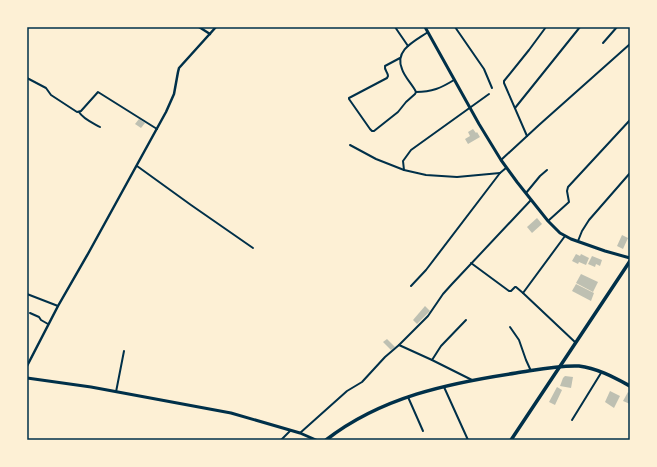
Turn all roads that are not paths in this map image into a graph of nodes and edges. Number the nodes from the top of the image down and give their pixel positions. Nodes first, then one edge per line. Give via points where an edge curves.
1 (199, 27) edge
2 (216, 27) edge
3 (395, 27) edge
4 (425, 27) edge
5 (456, 27) edge
6 (546, 27) edge
7 (580, 27) edge
8 (617, 27) edge
9 (428, 32) junction
10 (210, 34) junction
11 (603, 43) dead end
12 (630, 44) edge
13 (408, 46) junction
14 (400, 58) junction
15 (27, 78) edge
16 (455, 80) junction
17 (492, 88) dead end
18 (416, 92) junction
19 (489, 94) dead end
20 (471, 107) junction
21 (515, 108) junction
22 (79, 112) junction
23 (630, 120) edge
24 (100, 128) dead end
25 (157, 129) junction
26 (527, 136) junction
27 (350, 145) dead end
28 (501, 160) junction
29 (137, 166) junction
30 (506, 168) junction
31 (404, 170) junction
32 (547, 170) dead end
33 (500, 173) junction
34 (630, 173) edge
35 (526, 193) junction
36 (531, 200) junction
37 (548, 221) junction
38 (565, 236) junction
39 (578, 242) junction
40 (253, 248) dead end
41 (630, 258) edge
42 (630, 261) edge
43 (471, 263) junction
44 (411, 286) dead end
45 (523, 293) junction
46 (27, 294) edge
47 (58, 306) junction
48 (30, 313) dead end
49 (466, 320) dead end
50 (48, 324) junction
51 (510, 328) dead end
52 (576, 343) junction
53 (399, 345) junction
54 (124, 351) dead end
55 (432, 360) junction
56 (27, 366) edge
57 (559, 367) junction
58 (531, 371) junction
59 (601, 373) junction
60 (27, 378) edge
61 (472, 380) junction
62 (443, 386) junction
63 (630, 386) edge
64 (116, 392) junction
65 (408, 396) junction
66 (572, 420) dead end
67 (290, 431) junction
68 (422, 431) dead end
69 (300, 433) junction
70 (281, 440) edge
71 (316, 440) edge
72 (326, 440) edge
73 (468, 440) edge
74 (511, 440) edge

1 - 10 street
2 - 10 street
3 - 13 street
4 - 9 main road
5 - 17 street via 484,69
6 - 21 street via 504,81
7 - 21 street
8 - 11 street
9 - 13 street
9 - 16 main road
10 - 25 street via 180,68 174,94
12 - 26 street
13 - 14 street
14 - 18 street via 401,68
14 - 18 street via 385,66 387,78 349,98 349,101 370,129 374,130 398,112
15 - 22 street via 46,88 52,96
16 - 18 street via 436,90
16 - 20 main road
19 - 20 street
20 - 28 main road
20 - 31 street via 411,150 403,161
21 - 26 street
22 - 24 street
22 - 25 street via 98,92
23 - 37 street via 568,187 569,202
25 - 29 street
26 - 28 street
27 - 31 street
28 - 30 main road
29 - 40 street
29 - 47 street
30 - 33 street
30 - 35 main road
31 - 33 street via 426,175 457,177
32 - 35 street
33 - 44 street
34 - 39 street via 589,220
35 - 36 main road
36 - 37 main road
36 - 43 street
37 - 38 main road
38 - 39 main road
38 - 45 street
39 - 41 main road
42 - 52 main road
43 - 45 street via 509,291 516,287
43 - 53 street via 443,294 428,316
45 - 52 street
46 - 47 street
47 - 50 street
48 - 50 street
49 - 55 street via 441,346
50 - 56 street
51 - 58 street via 519,340
52 - 57 main road
53 - 55 street
53 - 69 street via 362,382 347,391
54 - 64 street
55 - 61 street
57 - 58 main road
57 - 59 main road via 581,366
57 - 74 main road
58 - 61 main road
59 - 63 main road
59 - 66 street
60 - 64 main road
61 - 62 main road
62 - 65 main road
62 - 73 street
64 - 67 main road via 231,413
65 - 68 street
65 - 72 main road via 351,423
67 - 69 main road
67 - 70 street
69 - 71 main road

